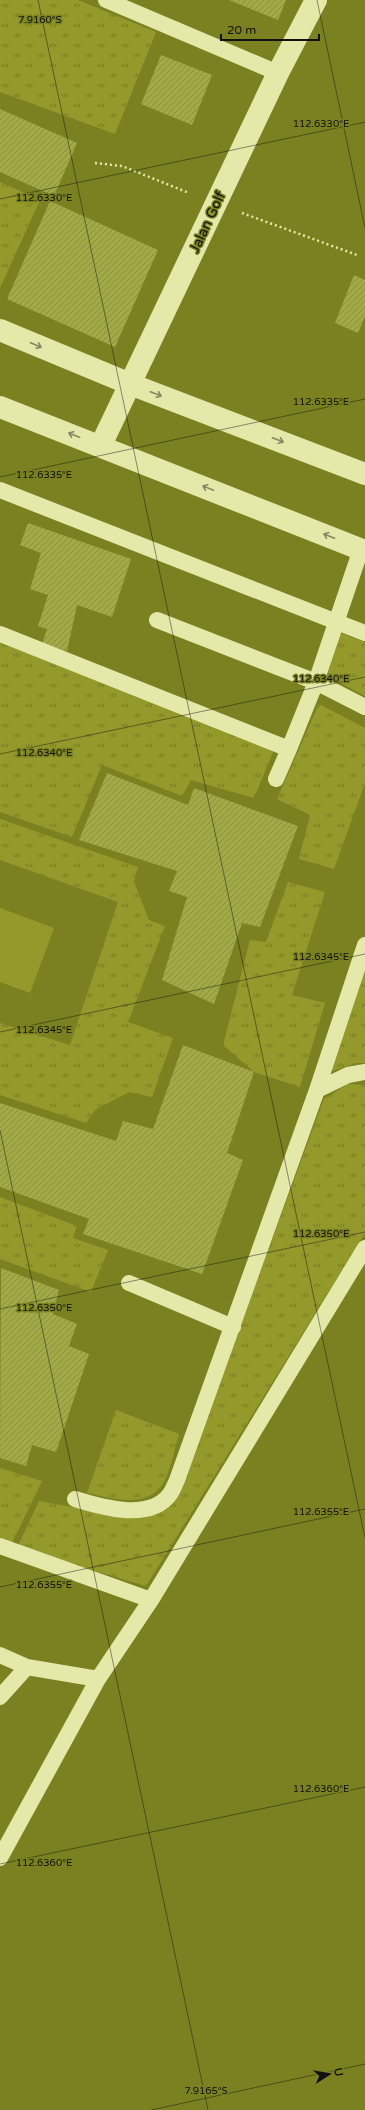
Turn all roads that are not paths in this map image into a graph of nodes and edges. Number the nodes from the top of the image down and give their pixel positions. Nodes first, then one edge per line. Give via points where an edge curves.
1 (106, 0) edge
2 (316, 0) edge
3 (278, 73) junction
4 (0, 330) edge
5 (130, 384) junction
6 (0, 407) edge
7 (101, 445) junction
8 (365, 474) edge
9 (0, 490) edge
10 (363, 550) edge
11 (157, 620) dead end
12 (335, 622) junction
13 (365, 633) edge
14 (0, 634) edge
15 (316, 682) junction
16 (365, 707) edge
17 (289, 749) junction
18 (276, 779) dead end
19 (365, 945) edge
20 (365, 1072) edge
21 (317, 1090) junction
22 (365, 1248) edge
23 (129, 1283) dead end
24 (233, 1326) junction
25 (75, 1499) dead end
26 (0, 1546) edge
27 (151, 1600) junction
28 (0, 1655) edge
29 (27, 1667) junction
30 (98, 1679) junction
31 (0, 1696) edge
32 (0, 1858) edge

1 - 3 lane
2 - 3 street, Jalan Golf
3 - 5 street, Jalan Golf
4 -> 5 street
5 - 7 street, Jalan Golf
5 -> 8 street
7 -> 6 street
10 -> 7 street
9 - 12 lane
10 - 12 lane
11 - 15 lane
12 - 13 lane
12 - 15 lane
14 - 17 lane
15 - 16 lane
15 - 17 lane
17 - 18 lane
19 - 21 lane
20 - 21 lane via 348,1075
21 - 24 lane
22 - 27 lane
23 - 24 lane
24 - 25 lane via 177,1480 169,1495 158,1503 131,1510 105,1508
26 - 27 lane
27 - 30 lane
28 - 29 lane
29 - 30 lane
29 - 31 lane
30 - 32 lane

